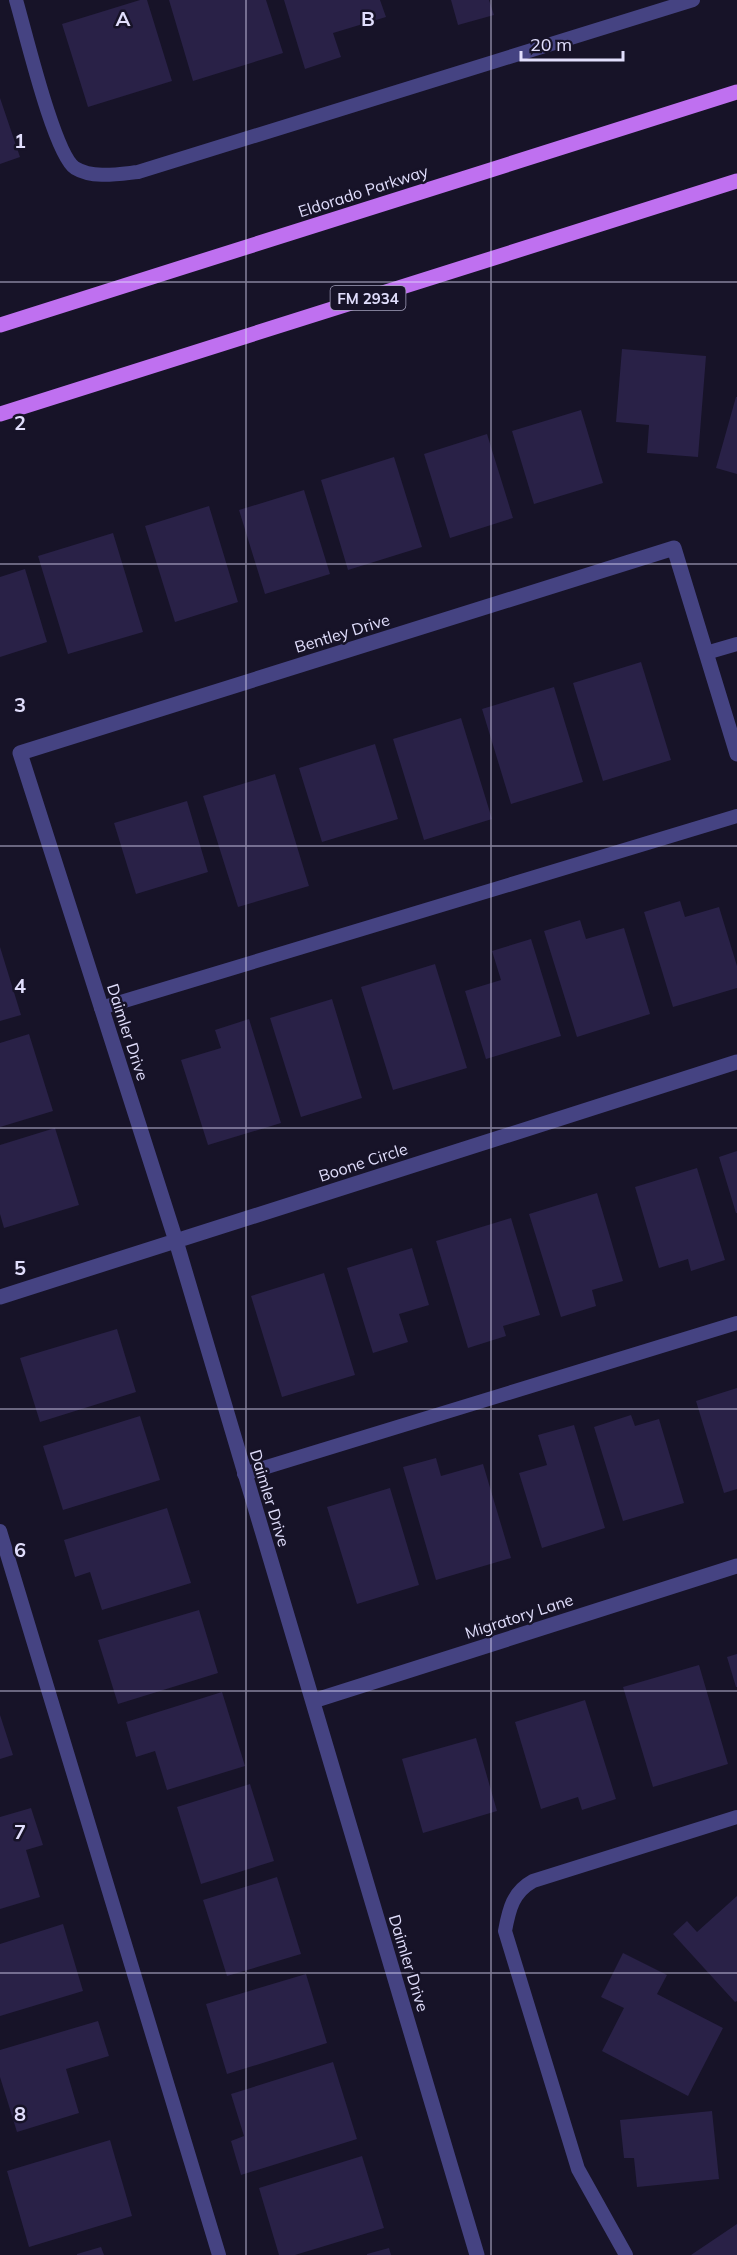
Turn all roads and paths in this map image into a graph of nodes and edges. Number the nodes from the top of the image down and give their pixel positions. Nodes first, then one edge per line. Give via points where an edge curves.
1 (16, 0) edge
2 (693, 0) edge
3 (737, 92) edge
4 (737, 181) edge
5 (0, 325) edge
6 (0, 414) edge
7 (737, 644) edge
8 (706, 653) junction
9 (21, 753) joint
10 (737, 754) edge
11 (737, 816) edge
12 (101, 1008) junction
13 (737, 1062) edge
14 (176, 1241) junction
15 (0, 1297) edge
16 (737, 1323) edge
17 (244, 1474) junction
18 (0, 1531) edge
19 (737, 1566) edge
20 (313, 1701) junction
21 (737, 1817) edge
22 (219, 2255) edge
23 (477, 2255) edge
24 (626, 2255) edge

1 - 2 lane via 59,143 74,167 92,174 113,175 138,172
3 - 5 main road, Eldorado Parkway
4 - 6 main road, FM 2934
7 - 8 lane
8 - 9 street, Bentley Drive via 674,548
8 - 10 street
9 - 12 street, Daimler Drive
11 - 12 lane
12 - 14 street, Daimler Drive
13 - 14 street, Boone Circle
14 - 15 street, Boone Circle
14 - 17 street, Daimler Drive
16 - 17 lane
17 - 20 street, Daimler Drive
18 - 22 lane
19 - 20 street, Migratory Lane
20 - 23 street, Daimler Drive
21 - 24 lane via 533,1881 520,1888 509,1907 505,1931 578,2169

